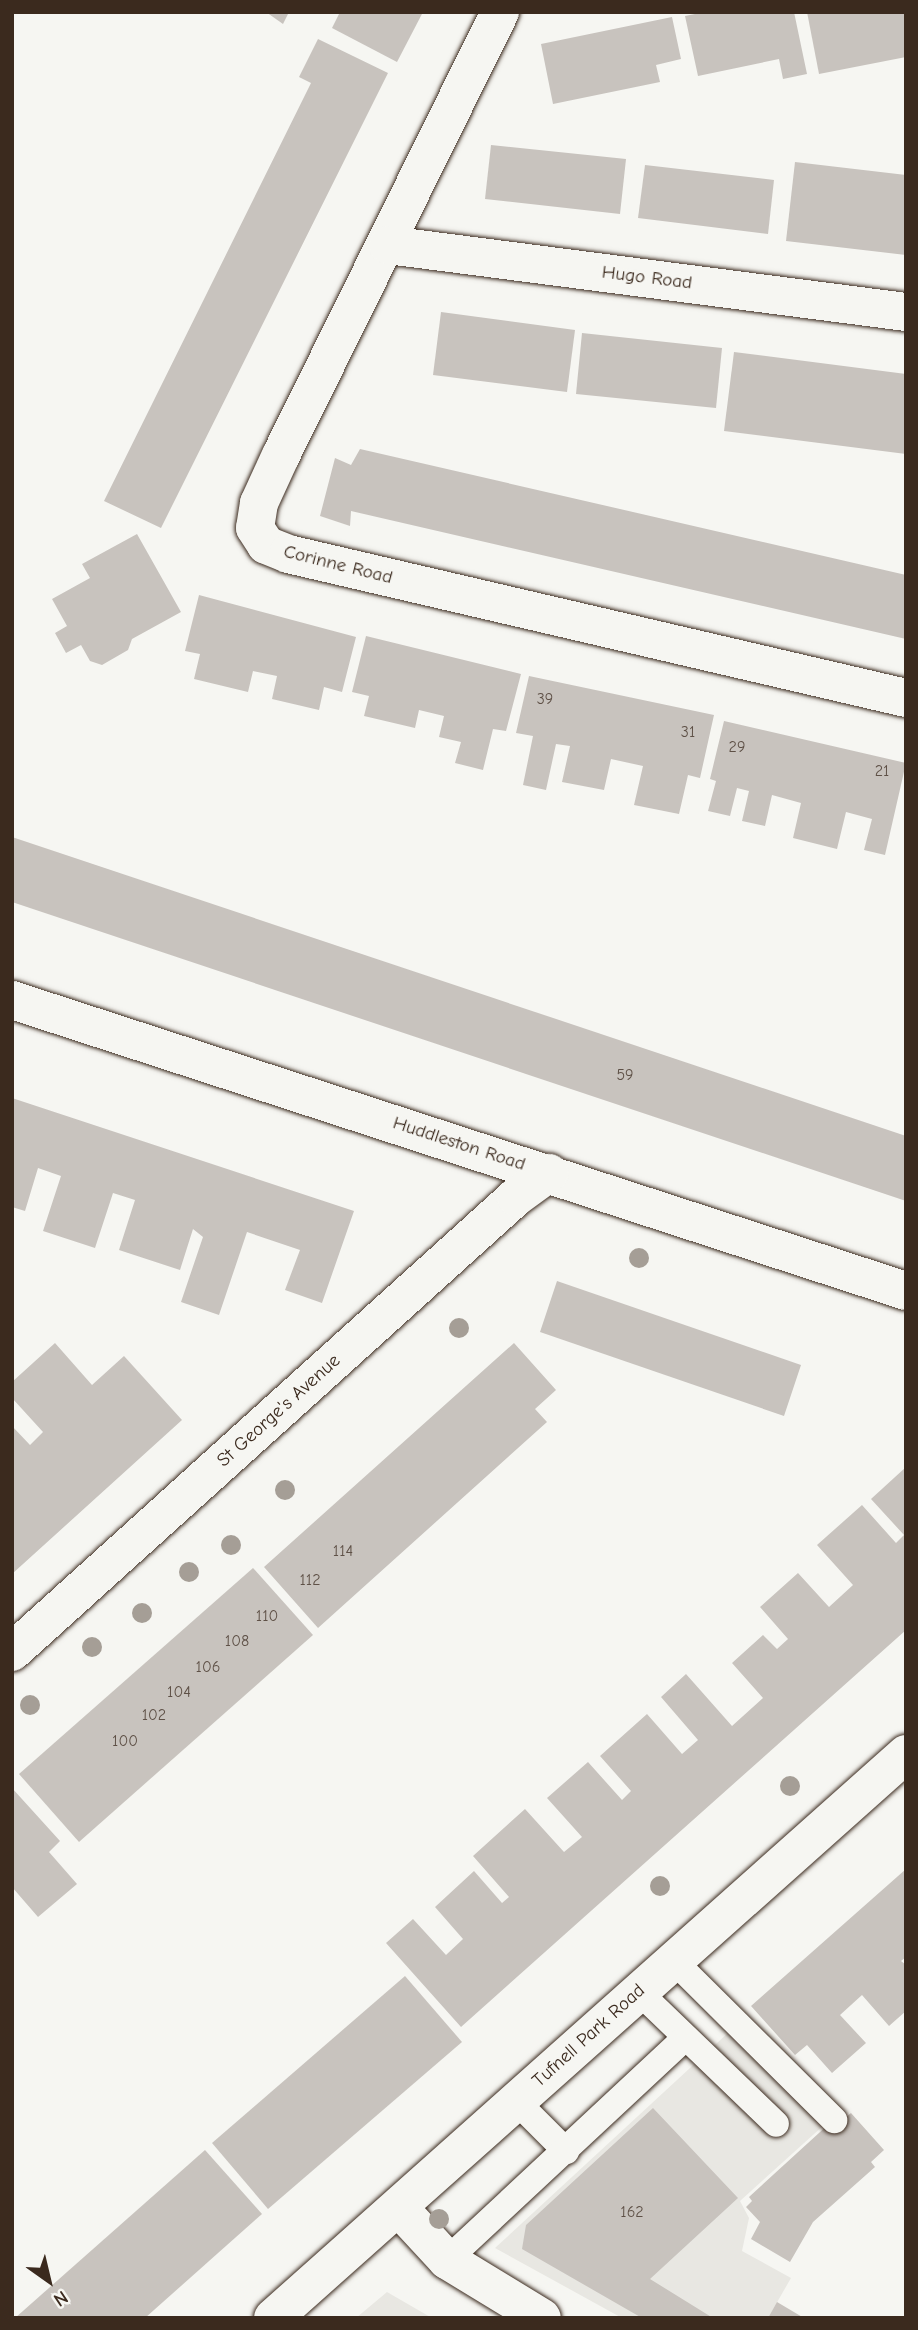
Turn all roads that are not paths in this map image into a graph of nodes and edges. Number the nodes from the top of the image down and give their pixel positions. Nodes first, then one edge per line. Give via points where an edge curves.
1 (500, 12) edge
2 (388, 245) junction
3 (906, 312) edge
4 (906, 698) edge
5 (12, 1000) edge
6 (550, 1173) junction
7 (906, 1290) edge
8 (12, 1652) edge
9 (906, 1754) edge
10 (674, 1961) junction
11 (639, 1992) junction
12 (685, 2038) junction
13 (516, 2101) junction
14 (834, 2120) dead end
15 (776, 2124) dead end
16 (566, 2151) junction
17 (399, 2208) junction
18 (447, 2260) junction
19 (273, 2318) edge
20 (542, 2318) edge

1 - 2 street, Corinne Road
2 - 3 street, Hugo Road
2 - 4 street, Corinne Road via 259,503 256,528 266,545 288,554
5 - 6 street, Huddleston Road
6 - 7 street, Huddleston Road
6 - 8 street, St George's Avenue via 516,1197
9 - 10 street, Tufnell Park Road
10 - 11 street, Tufnell Park Road
10 - 14 lane
11 - 12 lane
11 - 13 street, Tufnell Park Road
12 - 15 lane
12 - 16 lane
13 - 16 lane
13 - 17 street, Tufnell Park Road
16 - 18 lane
17 - 18 street
17 - 19 street, Tufnell Park Road
18 - 20 street

